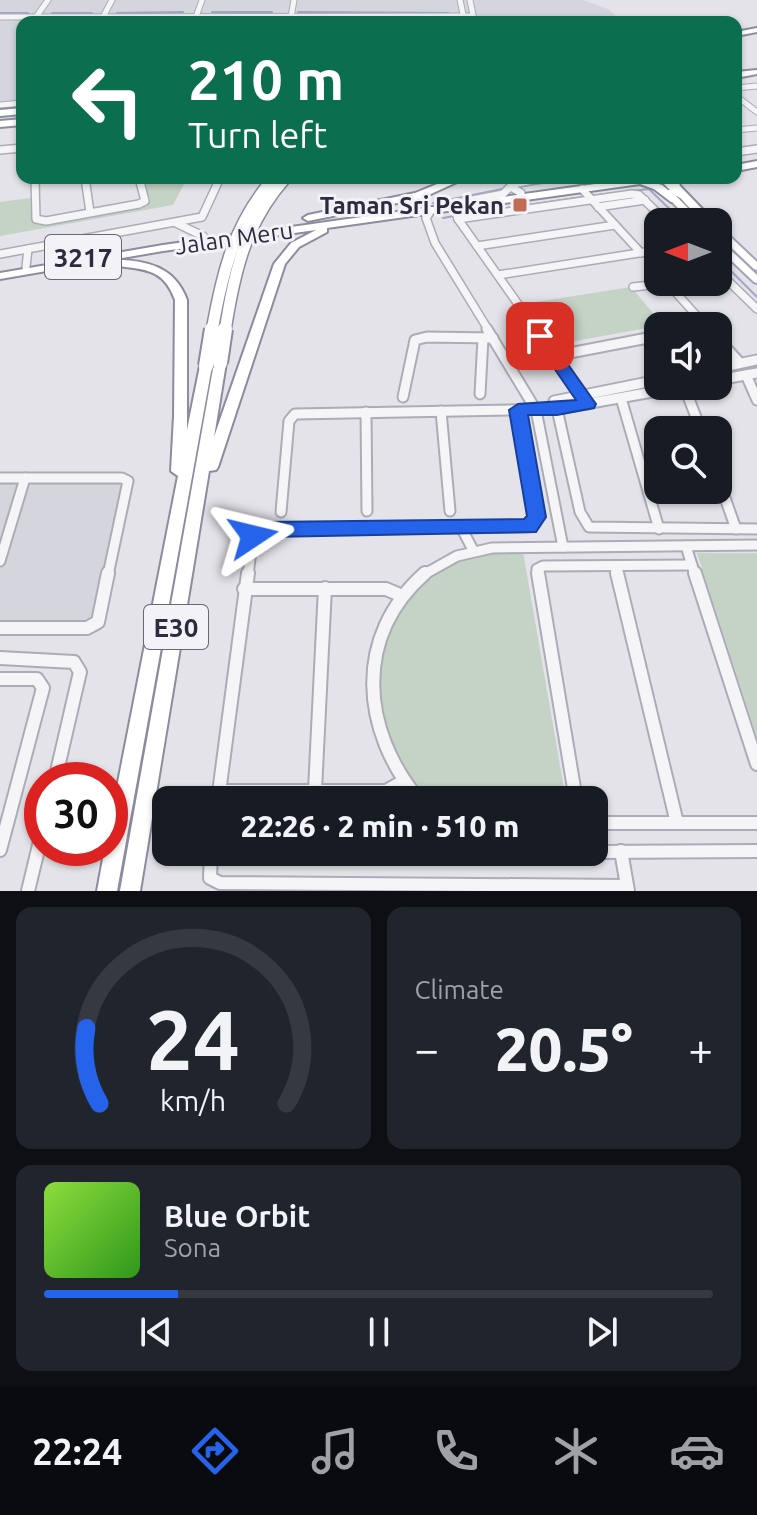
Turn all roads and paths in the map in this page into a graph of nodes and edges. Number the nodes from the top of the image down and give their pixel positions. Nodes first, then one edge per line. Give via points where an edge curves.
1 (48, 0) edge
2 (112, 0) edge
3 (202, 0) edge
4 (294, 0) edge
5 (0, 16) edge
6 (37, 16) junction
7 (104, 16) junction
8 (196, 16) junction
9 (291, 16) joint
10 (35, 184) edge
11 (86, 184) edge
12 (140, 184) edge
13 (217, 184) edge
14 (268, 184) edge
15 (280, 184) edge
16 (447, 184) edge
17 (529, 184) edge
18 (569, 184) edge
19 (580, 184) edge
20 (627, 184) edge
21 (662, 184) edge
22 (664, 184) edge
23 (674, 184) edge
24 (520, 191) junction
25 (588, 192) junction
26 (642, 197) junction
27 (675, 200) junction
28 (598, 207) junction
29 (653, 208) edge
30 (686, 208) edge
31 (690, 208) edge
32 (693, 208) edge
33 (431, 211) junction
34 (90, 212) junction
35 (456, 213) junction
36 (398, 216) junction
37 (176, 223) junction
38 (615, 225) junction
39 (203, 236) junction
40 (732, 243) edge
41 (166, 244) junction
42 (477, 246) junction
43 (28, 249) junction
44 (644, 252) edge
45 (641, 253) junction
46 (0, 254) edge
47 (732, 256) edge
48 (757, 267) edge
49 (22, 270) junction
50 (0, 273) edge
51 (498, 275) junction
52 (757, 280) edge
53 (732, 286) edge
54 (633, 287) dead end
55 (644, 288) edge
56 (683, 296) edge
57 (757, 309) edge
58 (695, 312) edge
59 (488, 338) junction
60 (644, 339) edge
61 (732, 354) edge
62 (554, 356) junction
63 (757, 360) edge
64 (740, 363) junction
65 (213, 364) junction
66 (732, 365) edge
67 (757, 373) edge
68 (746, 375) junction
69 (732, 378) edge
70 (644, 383) edge
71 (480, 394) dead end
72 (644, 394) edge
73 (581, 395) junction
74 (403, 397) dead end
75 (621, 398) junction
76 (757, 400) edge
77 (588, 404) junction
78 (556, 405) junction
79 (518, 410) junction
80 (536, 410) junction
81 (441, 411) junction
82 (366, 412) junction
83 (0, 478) edge
84 (25, 478) junction
85 (727, 504) edge
86 (367, 511) dead end
87 (450, 511) dead end
88 (281, 512) dead end
89 (462, 529) junction
90 (659, 529) junction
91 (736, 529) junction
92 (757, 529) edge
93 (175, 531) junction
94 (757, 545) edge
95 (686, 546) junction
96 (563, 547) junction
97 (473, 550) junction
98 (0, 561) edge
99 (692, 565) junction
100 (615, 566) junction
101 (325, 588) junction
102 (244, 589) junction
103 (400, 595) junction
104 (178, 614) junction
105 (0, 628) edge
106 (0, 658) edge
107 (0, 679) edge
108 (59, 762) edge
109 (757, 764) edge
110 (404, 781) junction
111 (219, 786) edge
112 (315, 786) edge
113 (395, 786) edge
114 (408, 786) edge
115 (574, 786) edge
116 (608, 823) edge
117 (677, 823) junction
118 (757, 823) edge
119 (1, 846) edge
120 (608, 851) edge
121 (621, 851) junction
122 (757, 851) edge
123 (34, 866) edge
124 (210, 866) edge
125 (627, 888) edge
126 (28, 891) edge
127 (107, 891) edge
128 (130, 891) edge

1 - 6 street
2 - 7 street
3 - 8 street
4 - 9 street
5 - 6 street
6 - 7 street
7 - 8 street
8 - 9 street
10 - 34 street via 36,219
11 - 34 street
12 - 34 street via 145,201
13 - 37 street via 202,217
14 - 65 highway, E30, bridge via 251,202 234,235
15 - 65 highway, E30, bridge via 245,235
16 - 39 highway via 418,196
17 - 24 street
18 - 24 highway, Jalan Meru / 3217
19 - 24 highway
20 - 25 highway, Jalan Meru / 3217
21 - 27 main road
22 - 31 main road
23 - 32 highway
24 - 35 highway, Jalan Meru / 3217
25 - 26 street
25 - 27 highway via 650,184
25 - 28 street
25 - 35 highway, Jalan Meru / 3217
26 - 28 street
26 - 29 street
27 - 30 main road
28 - 38 street
33 - 35 highway, Jalan Meru / 3217
33 - 36 highway, Jalan Meru / 3217
33 - 59 street via 428,227
35 - 41 highway, Jalan Meru / 3217
35 - 42 street
36 - 49 highway, Jalan Meru / 3217
36 - 104 highway via 318,232 295,245 280,264 212,463
37 - 39 street
37 - 43 street
38 - 42 street
38 - 45 street
39 - 41 highway
40 - 48 main road
41 - 49 highway, Jalan Meru / 3217
42 - 51 street
43 - 46 street
43 - 49 street
44 - 45 street
45 - 51 street
47 - 52 main road
49 - 50 highway, Jalan Meru / 3217
49 - 93 highway via 118,262 167,274 178,287 181,416
51 - 62 street
53 - 57 street
54 - 55 street
56 - 58 street
59 - 71 street
59 - 74 street via 415,340
59 - 80 street
60 - 62 street
61 - 64 street
62 - 73 street
63 - 64 street
64 - 66 street
65 - 93 highway, E30
65 - 104 highway, E30
67 - 68 street
68 - 69 street
68 - 76 street
70 - 73 street
72 - 75 street
73 - 77 street
73 - 78 street
75 - 77 street
75 - 90 street
77 - 78 street
78 - 80 street
78 - 90 street via 585,523 595,529
79 - 80 street
79 - 81 street
79 - 89 street via 537,517 520,528
80 - 96 street
81 - 82 street
81 - 87 street
82 - 86 street
82 - 88 street via 301,412 290,417
83 - 84 street
84 - 98 street
84 - 105 street via 128,481 96,624
85 - 91 street
89 - 97 street
89 - 102 street via 266,530 253,536 250,544
90 - 91 street
91 - 92 street
93 - 127 highway, E30
94 - 95 street
95 - 96 street
95 - 99 street
96 - 97 street
97 - 103 street via 435,565
99 - 100 street
99 - 109 street
100 - 115 street via 543,566 536,574
100 - 117 street
101 - 102 street
101 - 103 street via 386,589
101 - 112 street
102 - 111 street
103 - 110 street via 381,627 375,672 383,744
104 - 128 highway, E30
106 - 108 street via 62,659 74,662 80,672
107 - 119 street via 37,679 42,695
110 - 113 street
110 - 114 street
116 - 117 street
117 - 118 street
120 - 121 street
121 - 122 street
121 - 125 street
123 - 126 street
124 - 125 street via 210,878 220,883

